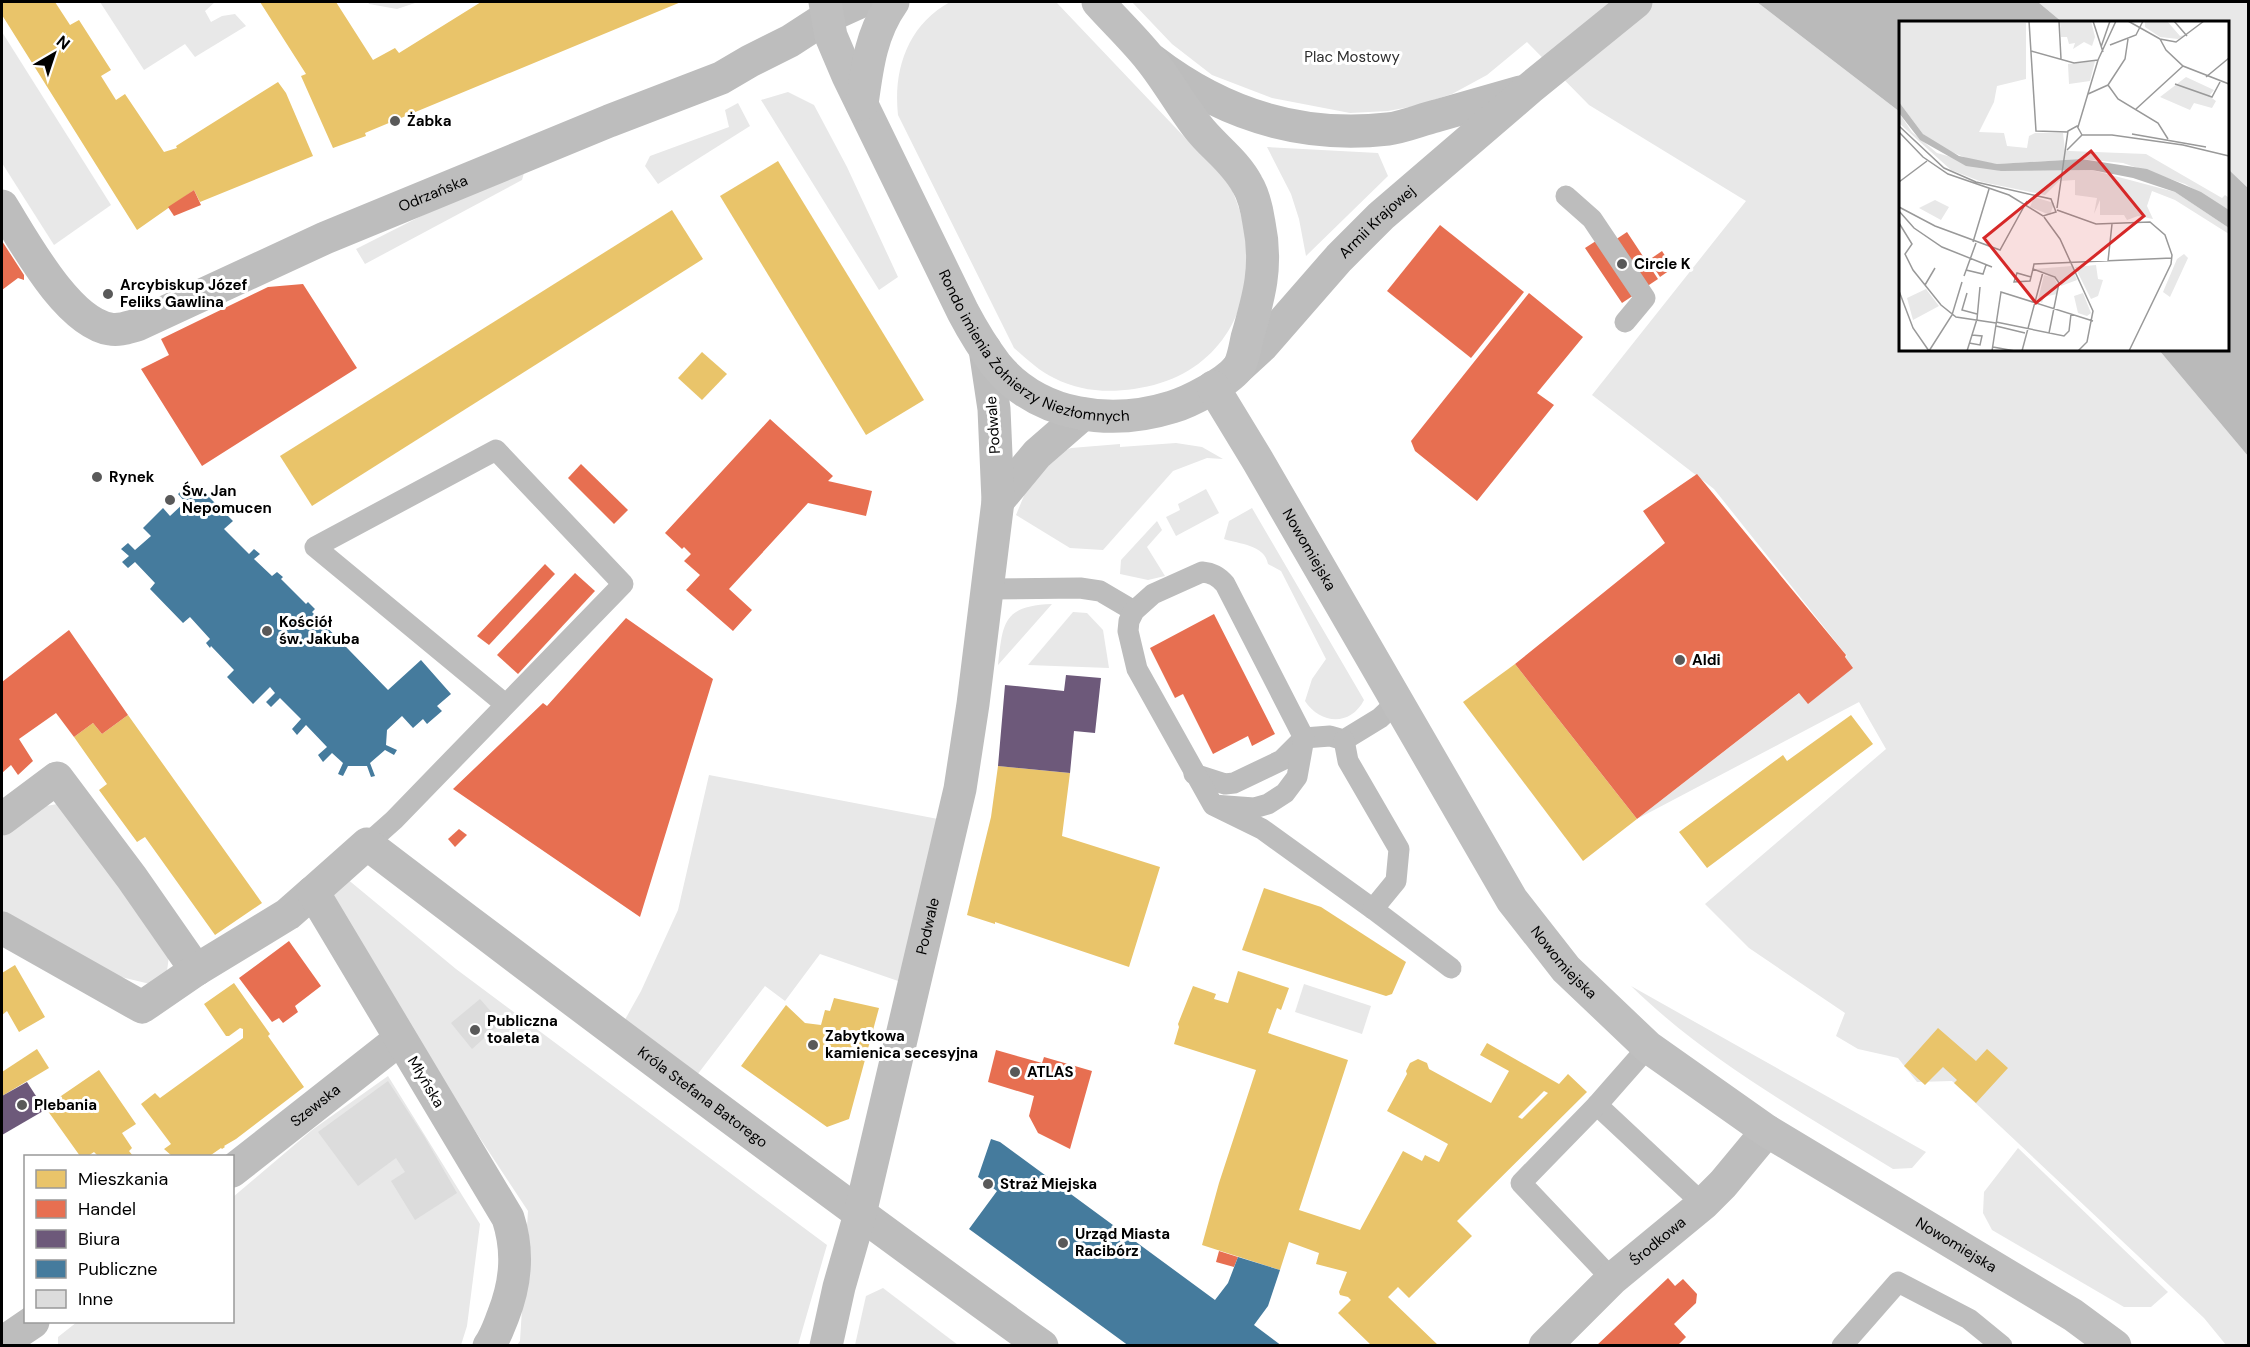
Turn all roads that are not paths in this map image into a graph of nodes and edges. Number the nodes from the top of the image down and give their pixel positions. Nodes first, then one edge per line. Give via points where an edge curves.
1 (860, 2) edge
2 (893, 2) edge
3 (1098, 2) edge
4 (1636, 2) edge
5 (826, 9) edge
6 (1149, 58) junction
7 (1530, 88) junction
8 (862, 104) junction
9 (1566, 196) dead end
10 (2, 206) edge
11 (1625, 322) dead end
12 (985, 349) junction
13 (1226, 378) junction
14 (1083, 414) junction
15 (998, 501) junction
16 (987, 590) junction
17 (1134, 611) junction
18 (1397, 702) junction
19 (505, 704) junction
20 (1304, 738) junction
21 (1344, 740) junction
22 (1194, 774) junction
23 (1213, 805) junction
24 (2, 819) edge
25 (367, 844) junction
26 (313, 892) junction
27 (1373, 909) junction
28 (2, 928) edge
29 (1451, 968) dead end
30 (196, 970) junction
31 (400, 1039) junction
32 (1648, 1047) junction
33 (1597, 1104) junction
34 (1767, 1131) junction
35 (234, 1169) edge
36 (1703, 1204) junction
37 (860, 1214) junction
38 (1612, 1279) junction
39 (32, 1323) edge
40 (2, 1343) edge
41 (489, 1346) edge
42 (826, 1346) edge
43 (1042, 1346) edge
44 (1545, 1346) edge
45 (1842, 1346) edge
46 (2002, 1346) edge
47 (2115, 1346) edge

1 - 5 street
2 - 8 main road via 875,33
3 - 6 main road
4 - 7 street, Armii Krajowej
5 - 8 main road via 831,36
5 - 10 street, Odrzańska via 790,41 721,78 325,238 138,325 110,329 83,318 49,279
6 - 7 street, Armii Krajowej via 1227,107 1268,120 1318,129 1389,129
6 - 13 main road via 1198,127 1248,184 1257,210 1264,246 1263,278
7 - 13 street, Armii Krajowej via 1381,216 1263,345
8 - 12 main road, Rondo imienia Żołnierzy Niezłomnych via 963,312
9 - 11 lane via 1592,219 1645,298
12 - 14 main road, Rondo imienia Żołnierzy Niezłomnych via 1008,377 1028,393 1050,405
12 - 15 street, Podwale via 994,409
13 - 14 main road, Rondo imienia Żołnierzy Niezłomnych via 1178,406 1148,414
13 - 18 main road, Nowomiejska via 1258,461
14 - 15 street via 1037,454
15 - 16 street, Podwale
16 - 17 lane via 1080,588 1100,591
16 - 37 street, Podwale via 960,789
17 - 20 lane via 1153,594 1193,575 1202,572 1219,577
17 - 22 lane via 1128,631 1137,669
18 - 21 lane via 1380,718
18 - 32 main road, Nowomiejska via 1512,900 1566,969
19 - 19 lane via 623,584 496,450 315,547
19 - 25 lane
20 - 21 lane via 1330,736
20 - 22 lane via 1282,759 1234,783
20 - 23 lane via 1297,777 1285,793 1254,808
21 - 27 lane via 1347,761 1399,849 1396,881
22 - 23 lane
23 - 27 lane via 1262,829
24 - 30 street via 57,778
25 - 26 street
25 - 37 street, Króla Stefana Batorego
26 - 30 street via 288,914
26 - 31 street, Młyńska
27 - 29 lane
28 - 30 street via 142,1007
31 - 35 street, Szewska
31 - 41 street, Młyńska via 508,1218 514,1236 512,1293
32 - 33 lane
32 - 34 main road, Nowomiejska
33 - 36 lane
33 - 38 lane via 1521,1183
34 - 36 street, Środkowa
34 - 47 main road, Nowomiejska via 2073,1315
36 - 38 street, Środkowa
37 - 42 street, Podwale
37 - 43 street, Króla Stefana Batorego
38 - 44 street, Środkowa
39 - 40 street
45 - 46 lane via 1898,1282 1969,1319

